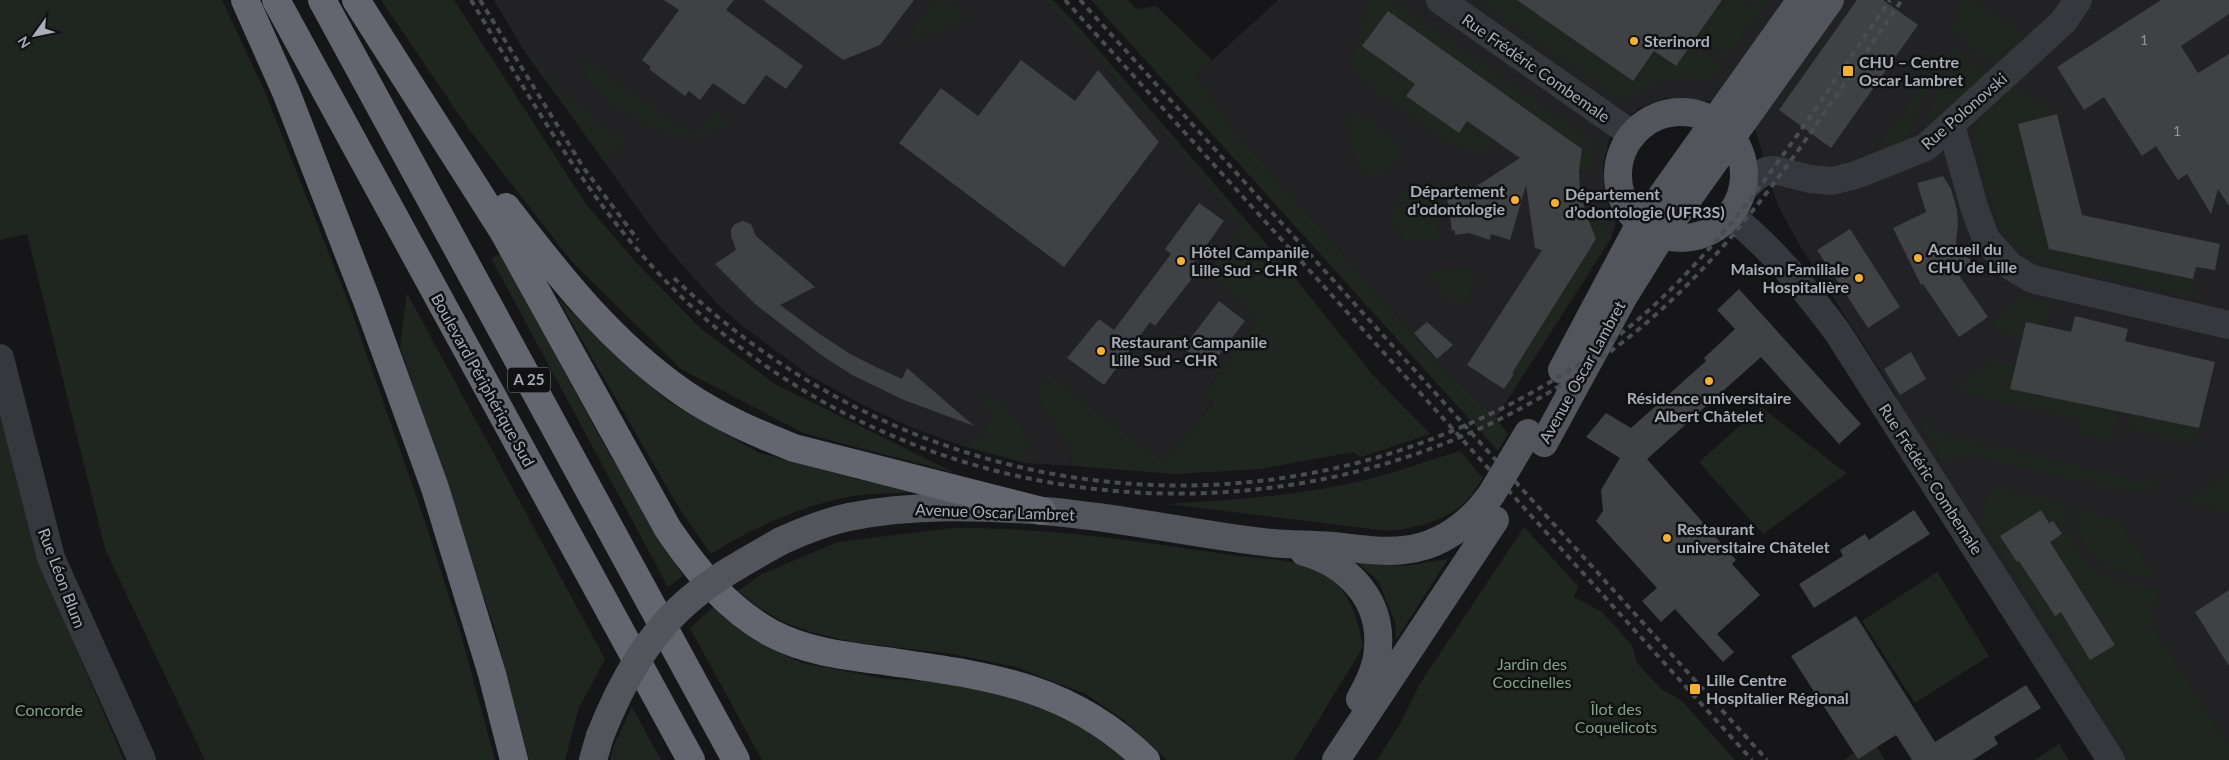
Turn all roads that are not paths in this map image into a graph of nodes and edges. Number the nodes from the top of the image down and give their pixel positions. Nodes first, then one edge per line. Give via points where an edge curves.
1 (245, 0) edge
2 (276, 0) edge
3 (322, 0) edge
4 (357, 0) edge
5 (1440, 0) edge
6 (1801, 0) edge
7 (1830, 0) edge
8 (2078, 0) edge
9 (1951, 125) junction
10 (1723, 130) junction
11 (1633, 135) junction
12 (1742, 190) junction
13 (1730, 215) junction
14 (1651, 230) junction
15 (2229, 325) edge
16 (0, 358) edge
17 (1042, 511) junction
18 (1487, 515) junction
19 (1271, 543) junction
20 (596, 748) edge
21 (1339, 755) edge
22 (142, 760) edge
23 (514, 760) edge
24 (690, 760) edge
25 (736, 760) edge
26 (1146, 760) edge
27 (2111, 760) edge

1 - 23 highway via 290,101 436,488 492,674
2 - 24 highway, Boulevard Périphérique Sud / A 25
3 - 25 highway, A 25
4 - 17 highway via 494,192 567,286 616,338 662,378 719,414 794,448
4 - 26 highway via 503,231 668,529 712,587 744,615 773,634 818,651 982,676 1049,695 1099,721
5 - 11 street, Rue Frédéric Combemale
6 - 10 main road, Avenue Oscar Lambret
7 - 10 main road, Avenue Oscar Lambret
8 - 9 street, Rue Polonovski via 2063,22
9 - 12 street, Rue Polonovski via 1926,147 1856,175 1825,181 1770,170 1757,176
9 - 15 street via 1986,238 2010,266 2032,279
10 - 11 main road via 1689,113 1671,113 1646,123
10 - 12 main road via 1738,150 1743,165
10 - 14 main road, Avenue Oscar Lambret
11 - 14 main road via 1623,150 1618,177 1624,203
12 - 13 main road
13 - 14 main road via 1713,230 1699,236 1684,238
13 - 27 street, Rue Frédéric Combemale via 1758,237 1792,273 1838,333
14 - 18 main road, Avenue Oscar Lambret, bridge via 1615,267 1536,438 1491,495
16 - 22 street, Rue Léon Blum via 51,558
17 - 19 main road, Avenue Oscar Lambret
17 - 20 main road, Avenue Oscar Lambret, bridge via 900,510 848,517 781,541 719,578 673,615 630,672 613,702
18 - 19 main road, Avenue Oscar Lambret via 1430,544 1404,550
18 - 21 main road, Avenue Oscar Lambret
19 - 21 main road, Avenue Oscar Lambret via 1328,560 1342,569 1366,596 1372,610 1378,633 1374,670 1353,712

